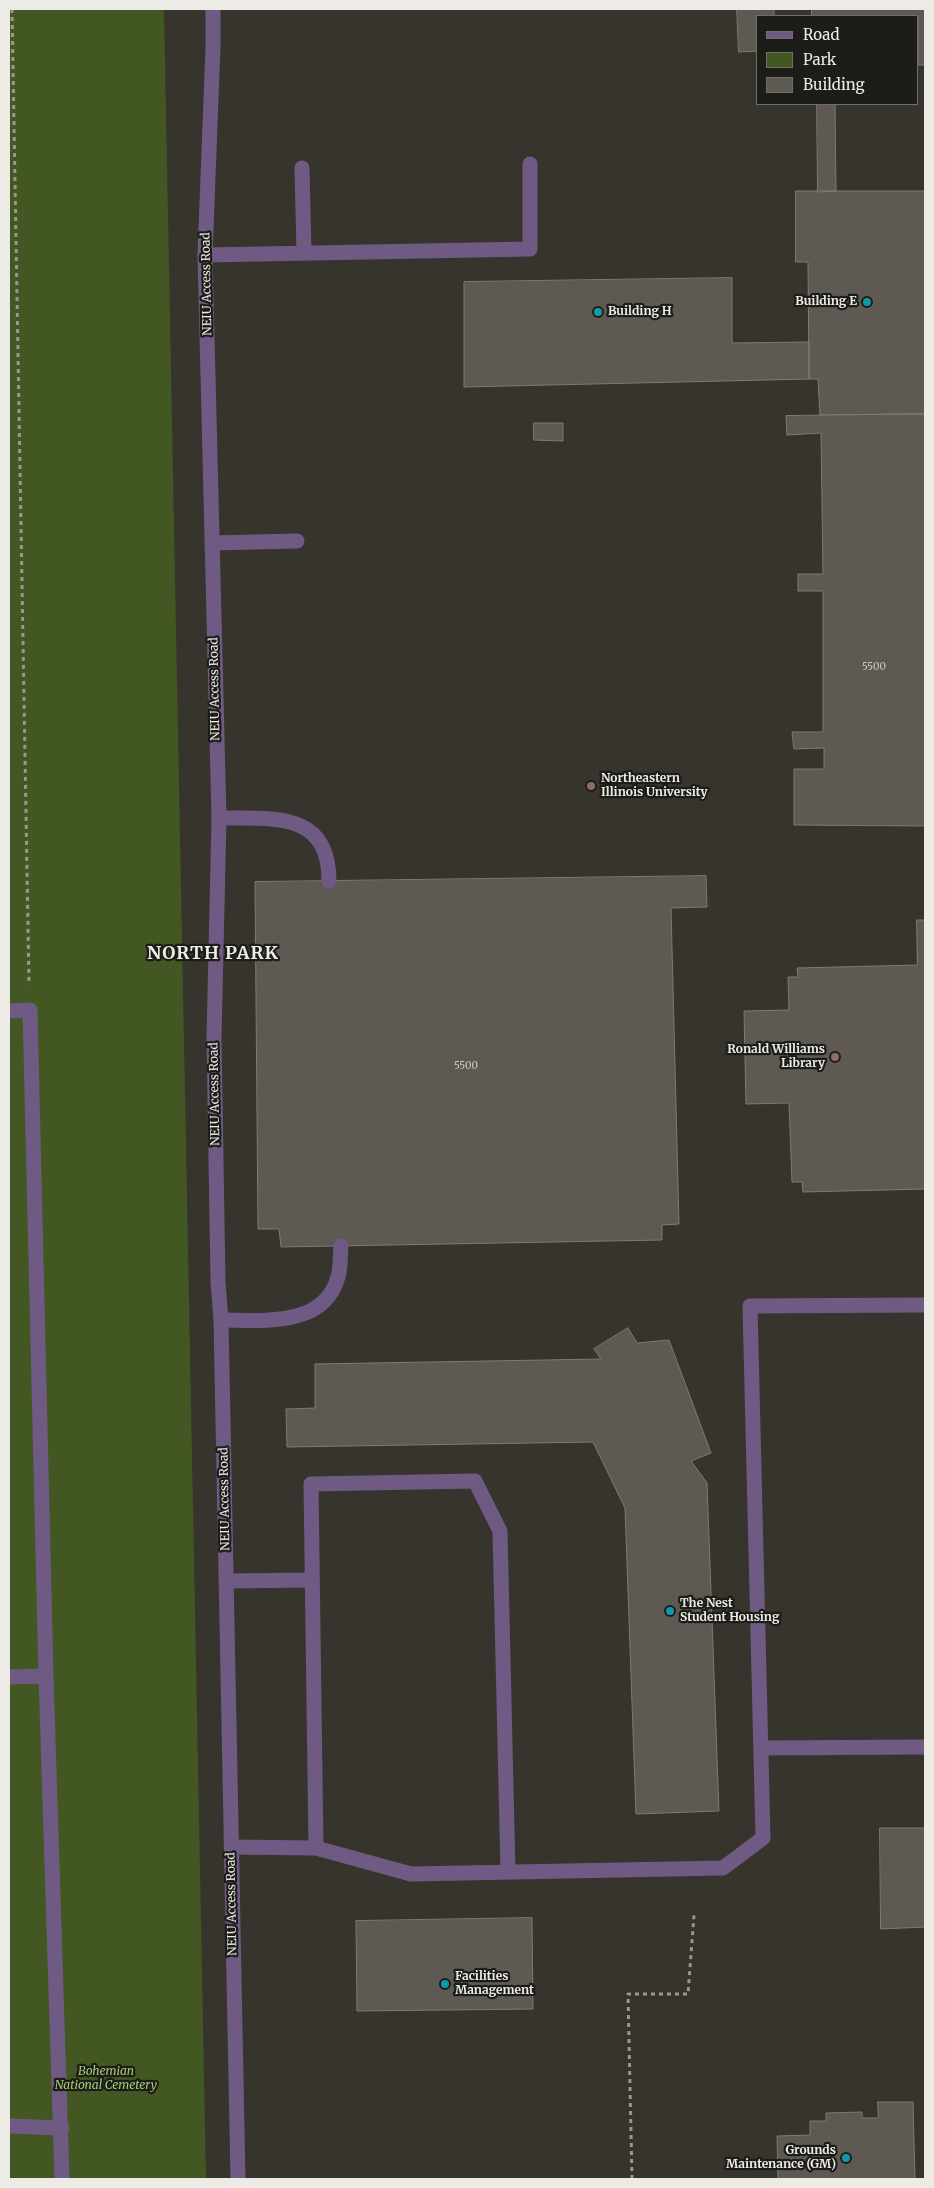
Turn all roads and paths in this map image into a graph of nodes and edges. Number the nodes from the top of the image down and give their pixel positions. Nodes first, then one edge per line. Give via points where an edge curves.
1 (12, 9) edge
2 (213, 9) edge
3 (11, 132) edge
4 (530, 164) dead end
5 (302, 168) dead end
6 (304, 253) junction
7 (205, 255) junction
8 (297, 541) dead end
9 (212, 543) junction
10 (218, 818) junction
11 (329, 881) dead end
12 (30, 1010) junction
13 (9, 1011) edge
14 (341, 1246) dead end
15 (925, 1305) edge
16 (221, 1320) junction
17 (312, 1580) junction
18 (227, 1582) junction
19 (46, 1676) junction
20 (9, 1677) edge
21 (925, 1747) edge
22 (760, 1748) junction
23 (231, 1847) junction
24 (316, 1848) junction
25 (508, 1872) junction
26 (694, 1915) dead end
27 (9, 2126) edge
28 (62, 2128) junction
29 (62, 2179) edge
30 (238, 2179) edge
31 (632, 2179) edge

1 - 3 path
2 - 7 street, NEIU Access Road
3 - 12 path
4 - 6 street via 530,249
5 - 6 street
6 - 7 street
7 - 9 street, NEIU Access Road
8 - 9 street
9 - 10 street, NEIU Access Road
10 - 11 street via 263,818 290,822 312,830 323,845 329,864
10 - 16 street, NEIU Access Road via 214,1038
12 - 13 street
12 - 19 street
14 - 16 street via 338,1277 328,1297 313,1311 272,1320
15 - 22 street via 750,1306
16 - 18 street, NEIU Access Road
17 - 18 street
17 - 24 street
17 - 25 street via 311,1484 475,1481 500,1531
18 - 23 street, NEIU Access Road
19 - 20 street
19 - 28 street
21 - 22 street
22 - 25 street via 762,1838 724,1868
23 - 24 street
23 - 30 street, NEIU Access Road
24 - 25 street via 411,1874
26 - 31 path via 688,1994 628,1994
27 - 28 street
28 - 29 street

